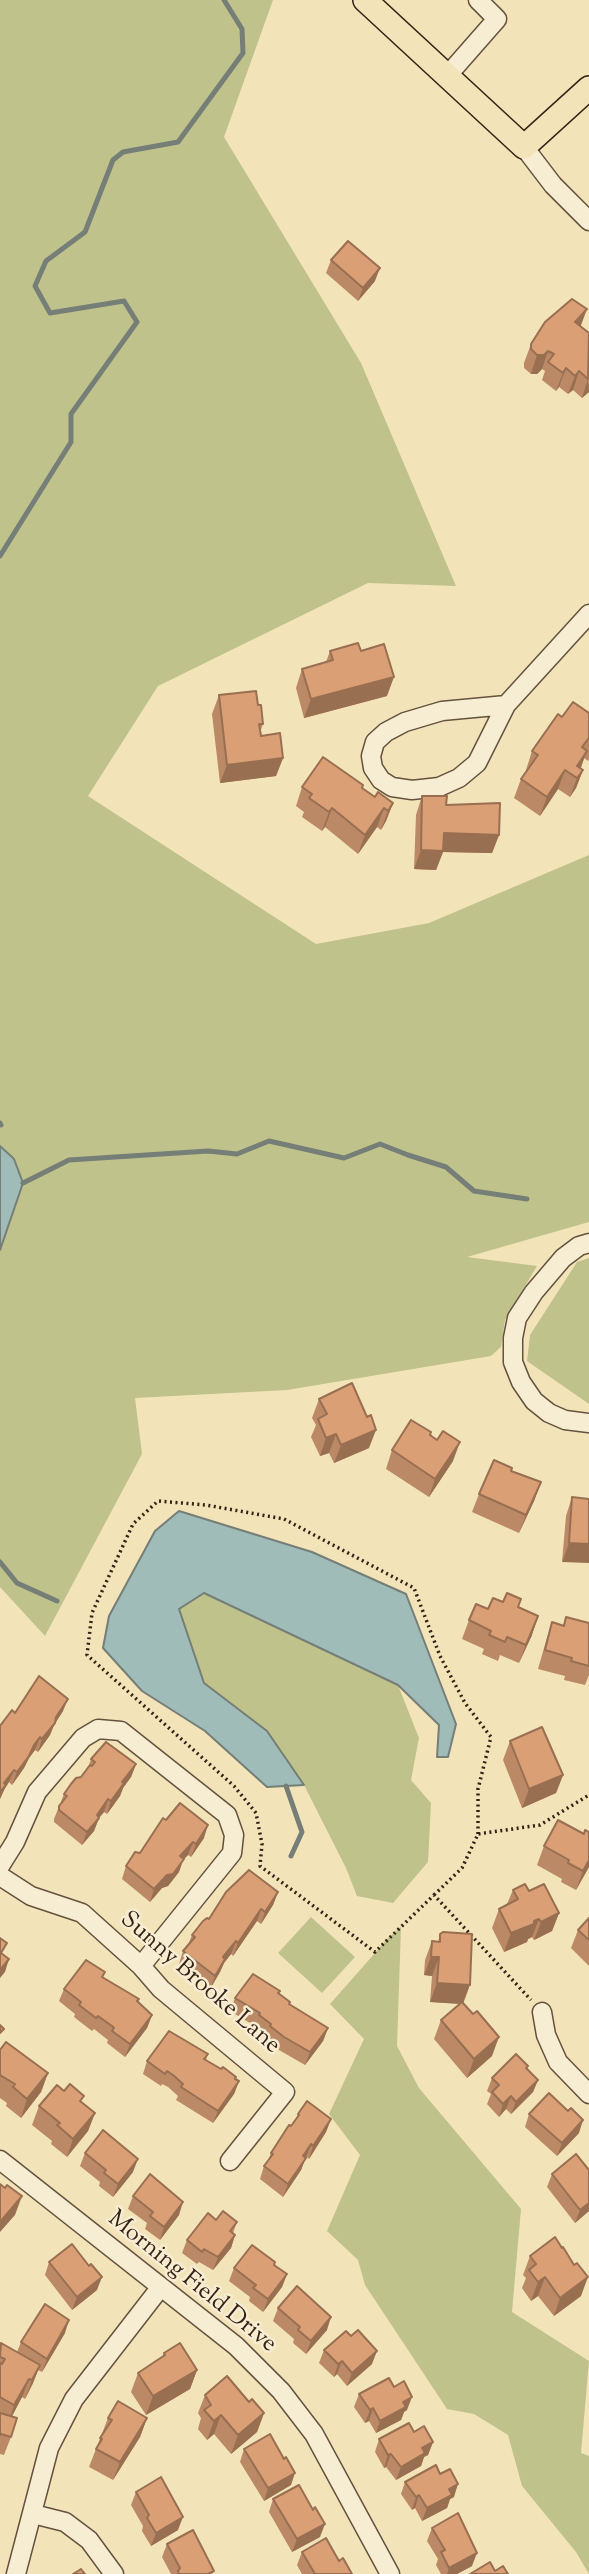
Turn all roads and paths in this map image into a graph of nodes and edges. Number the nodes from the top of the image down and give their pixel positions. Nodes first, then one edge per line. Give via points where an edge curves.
1 (365, 0) edge
2 (478, 1) edge
3 (447, 76) junction
4 (589, 88) edge
5 (524, 147) junction
6 (589, 221) edge
7 (589, 614) edge
8 (506, 705) junction
9 (589, 1243) edge
10 (589, 1423) edge
11 (589, 1795) edge
12 (478, 1834) junction
13 (0, 1866) edge
14 (0, 1876) edge
15 (435, 1895) junction
16 (141, 1966) junction
17 (542, 2012) joint
18 (589, 2094) edge
19 (0, 2160) edge
20 (230, 2161) dead end
21 (160, 2288) junction
22 (33, 2514) junction
23 (16, 2574) edge
24 (114, 2574) edge
25 (390, 2574) edge

1 - 3 main road
2 - 3 street via 497,19
3 - 5 main road
4 - 5 main road
5 - 6 street via 553,186
7 - 8 street
8 - 8 street via 477,763 459,778 439,787 412,790 392,787 373,768 375,741 405,722 442,711
9 - 10 street via 563,1258 534,1292 517,1318 513,1338 513,1362 534,1401 565,1420
11 - 12 path via 540,1825
12 - 15 path via 462,1868
12 - 15 path via 478,1789 491,1737 465,1703 440,1656 414,1588 284,1519 158,1501 133,1524 92,1613 87,1655 234,1786 256,1813 262,1844 260,1866 375,1952
13 - 16 street via 37,1792 83,1738 98,1729 121,1731 227,1815 234,1835 232,1853
14 - 16 street, Sunny Brooke Lane via 31,1896 82,1913
15 - 17 path
16 - 20 street, Sunny Brooke Lane via 161,1989 285,2092
17 - 18 street via 558,2062
19 - 21 street, Morning Field Drive
21 - 22 street via 74,2399 49,2448
21 - 25 street, Morning Field Drive via 236,2346 281,2391 314,2434
22 - 23 street
22 - 24 street via 65,2522 89,2540

